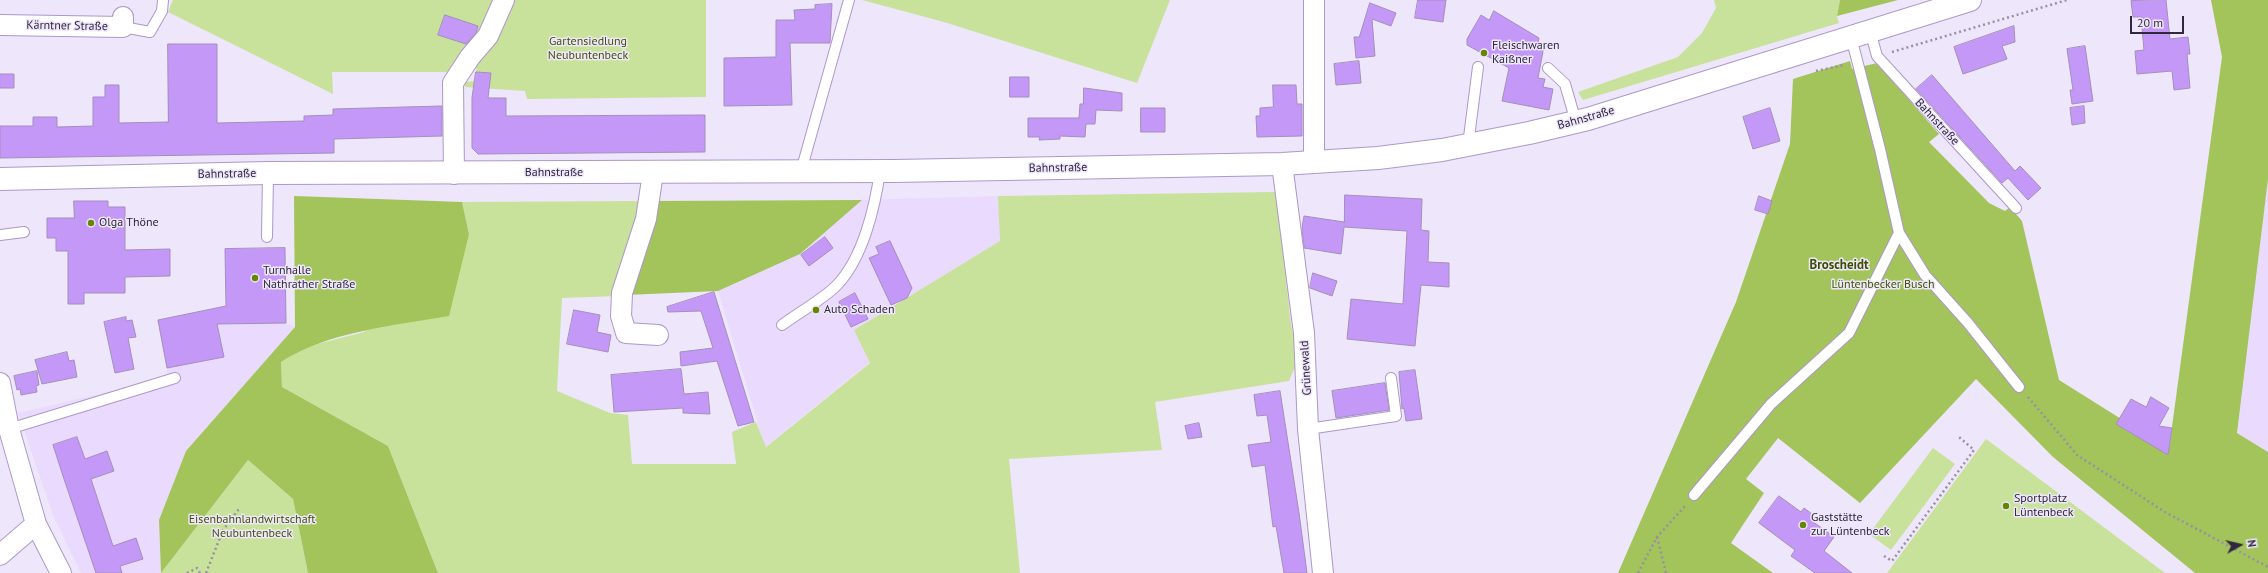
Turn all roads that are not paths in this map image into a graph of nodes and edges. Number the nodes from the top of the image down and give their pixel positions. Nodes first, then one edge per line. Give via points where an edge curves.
1 (163, 0) edge
2 (504, 0) edge
3 (849, 0) edge
4 (1314, 0) edge
5 (1970, 0) edge
6 (123, 22) joint
7 (0, 25) edge
8 (1860, 34) junction
9 (1478, 67) dead end
10 (1548, 68) dead end
11 (1576, 122) junction
12 (1468, 145) junction
13 (1314, 162) junction
14 (1282, 164) junction
15 (801, 171) junction
16 (880, 171) junction
17 (268, 173) junction
18 (653, 173) junction
19 (454, 174) junction
20 (0, 180) edge
21 (2016, 208) dead end
22 (24, 232) dead end
23 (1899, 233) junction
24 (0, 234) edge
25 (267, 237) dead end
26 (782, 324) dead end
27 (658, 335) dead end
28 (175, 378) dead end
29 (1391, 378) dead end
30 (0, 383) edge
31 (2019, 387) road end
32 (9, 429) junction
33 (1308, 429) junction
34 (1694, 495) road end
35 (36, 524) junction
36 (0, 555) edge
37 (61, 573) edge
38 (1323, 573) edge

1 - 6 lane via 162,11 150,32
2 - 19 street via 488,36 453,83
3 - 15 lane
4 - 13 street
5 - 8 main road, Bahnstraße
6 - 7 street, Kärntner Straße
8 - 11 main road, Bahnstraße
8 - 21 lane, Bahnstraße via 1877,56
8 - 23 lane via 1858,62
9 - 12 lane
10 - 11 lane via 1565,84
11 - 12 main road, Bahnstraße
12 - 13 main road, Bahnstraße via 1378,158
13 - 14 main road, Bahnstraße
14 - 16 main road, Bahnstraße
14 - 33 street, Grünewald via 1304,333
15 - 16 main road, Bahnstraße
15 - 18 main road, Bahnstraße
16 - 26 lane via 859,253 837,285
17 - 19 main road, Bahnstraße
17 - 20 main road, Bahnstraße
17 - 25 lane
18 - 19 main road, Bahnstraße
18 - 27 street via 646,219 622,293 621,316 626,333
22 - 24 lane
23 - 31 lane via 1925,275 1968,323
23 - 34 lane via 1849,333 1771,404
28 - 32 lane
29 - 33 lane via 1396,416
30 - 32 street
32 - 35 street
33 - 38 street, Grünewald
35 - 36 street
35 - 37 street

